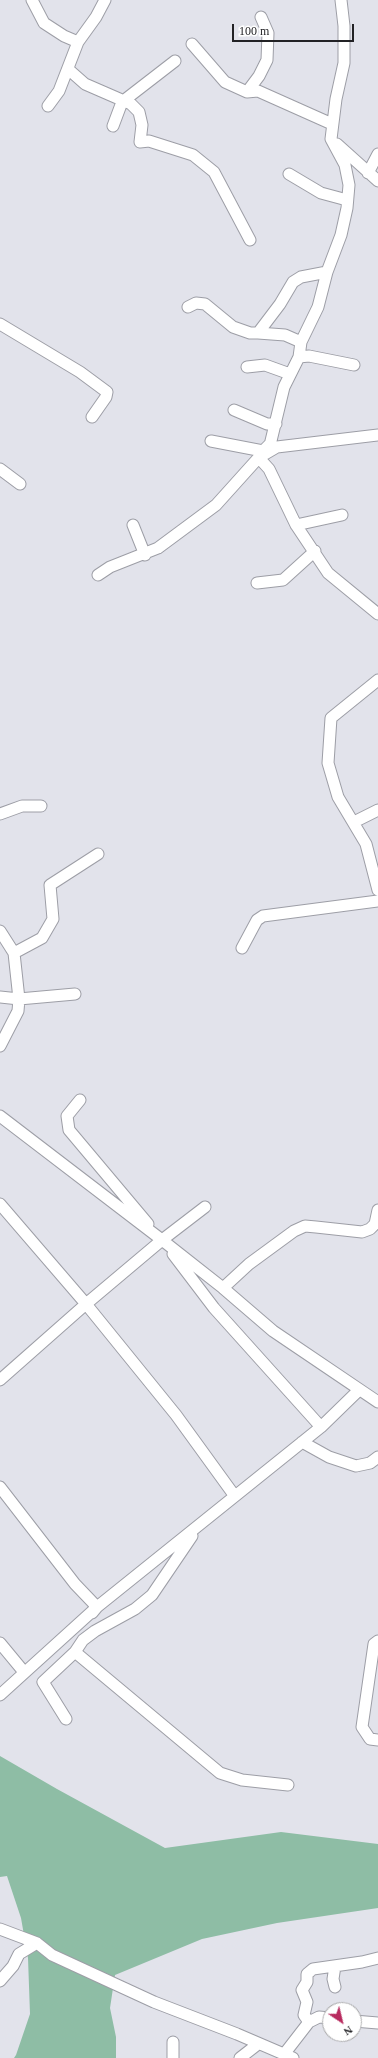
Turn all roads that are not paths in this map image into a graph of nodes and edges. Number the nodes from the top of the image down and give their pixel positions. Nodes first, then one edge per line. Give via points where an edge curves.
1 (32, 0) edge
2 (104, 0) edge
3 (341, 0) edge
4 (261, 17) dead end
5 (78, 42) junction
6 (192, 44) dead end
7 (176, 61) dead end
8 (68, 70) junction
9 (247, 92) junction
10 (122, 102) junction
11 (48, 106) dead end
12 (332, 124) junction
13 (113, 126) dead end
14 (331, 139) junction
15 (378, 154) edge
16 (368, 173) junction
17 (289, 174) dead end
18 (378, 181) edge
19 (347, 200) junction
20 (250, 240) dead end
21 (327, 272) junction
22 (188, 307) dead end
23 (0, 324) edge
24 (258, 333) junction
25 (301, 342) junction
26 (299, 357) junction
27 (354, 365) dead end
28 (247, 367) dead end
29 (290, 374) junction
30 (234, 410) dead end
31 (92, 417) dead end
32 (276, 424) junction
33 (378, 435) edge
34 (211, 441) dead end
35 (270, 445) junction
36 (259, 458) junction
37 (0, 469) edge
38 (20, 484) dead end
39 (342, 515) dead end
40 (133, 525) dead end
41 (296, 525) junction
42 (316, 552) junction
43 (145, 555) junction
44 (98, 575) dead end
45 (257, 584) dead end
46 (378, 614) edge
47 (378, 680) edge
48 (41, 806) dead end
49 (378, 810) edge
50 (0, 814) edge
51 (354, 822) junction
52 (98, 854) dead end
53 (378, 885) edge
54 (378, 901) edge
55 (0, 931) edge
56 (242, 948) dead end
57 (14, 953) junction
58 (75, 994) dead end
59 (0, 997) edge
60 (19, 999) junction
61 (0, 1046) edge
62 (80, 1100) dead end
63 (0, 1116) edge
64 (1, 1207) edge
65 (205, 1207) dead end
66 (378, 1210) edge
67 (162, 1240) junction
68 (223, 1288) junction
69 (86, 1304) junction
70 (0, 1380) edge
71 (359, 1390) junction
72 (378, 1402) edge
73 (320, 1427) junction
74 (302, 1442) junction
75 (378, 1457) edge
76 (0, 1487) edge
77 (234, 1495) junction
78 (97, 1607) junction
79 (83, 1640) junction
80 (378, 1641) edge
81 (0, 1643) edge
82 (75, 1652) junction
83 (24, 1672) junction
84 (0, 1695) edge
85 (66, 1719) dead end
86 (378, 1740) edge
87 (288, 1785) dead end
88 (0, 1928) edge
89 (37, 1943) junction
90 (378, 1958) edge
91 (336, 1966) junction
92 (0, 1981) edge
93 (336, 1988) dead end
94 (322, 2017) edge
95 (362, 2021) edge
96 (309, 2022) junction
97 (378, 2022) edge
98 (173, 2042) dead end
99 (258, 2044) junction
100 (289, 2056) edge
101 (172, 2058) edge
102 (240, 2058) edge

1 - 5 street via 44,23
2 - 5 street
3 - 12 street via 344,63
4 - 9 street via 268,33 267,60
5 - 8 street
6 - 9 street via 225,82
7 - 10 street
8 - 10 street via 84,84
8 - 11 street via 59,91
9 - 12 street via 258,91
10 - 13 street
10 - 20 street via 131,104 138,112 142,125 140,142 193,154 214,172
12 - 14 street
14 - 16 street
14 - 19 street via 345,165 349,185
15 - 16 street
16 - 18 street
17 - 19 street via 320,193
19 - 21 street via 341,235
21 - 24 street via 301,277 293,282
21 - 25 street via 318,306
22 - 24 street via 196,303 205,304 233,327
23 - 31 street via 80,372 107,392
24 - 25 street via 285,335
25 - 26 street
26 - 27 street via 309,356
26 - 29 street
28 - 29 street via 265,366
29 - 32 street via 284,387
30 - 32 street via 267,424
32 - 35 street
33 - 36 street via 277,447
34 - 35 street via 263,451
35 - 36 street
36 - 41 street via 269,469
36 - 43 street via 216,505
37 - 38 street
39 - 41 street
40 - 43 street
41 - 42 street
42 - 45 street via 283,580
42 - 46 street via 328,573
43 - 44 street via 110,567
47 - 51 street via 331,718 328,763 338,797
48 - 50 street via 22,806
49 - 51 street
51 - 53 street via 366,844
52 - 57 street via 50,885 53,918 42,938
54 - 56 street via 263,916 257,920
55 - 57 street
57 - 60 street
58 - 60 street
59 - 60 street
60 - 61 street via 18,1011
62 - 67 street via 67,1116 69,1130
63 - 67 street
64 - 69 street
65 - 67 street
66 - 68 street via 375,1224 362,1232 316,1226 305,1226 294,1231 249,1264
67 - 68 street
67 - 69 street
67 - 73 street via 214,1308
68 - 71 street via 273,1331
69 - 70 street
69 - 77 street via 176,1415
71 - 72 street
71 - 73 street
73 - 74 street
74 - 75 street via 330,1457 356,1466 370,1463
74 - 77 street
76 - 78 street via 75,1584
77 - 78 street
77 - 79 street via 193,1534 152,1595 136,1609 95,1630
78 - 79 street via 87,1619
78 - 83 street
79 - 82 street
80 - 86 street via 374,1644 362,1727 370,1739
81 - 83 street
82 - 85 street via 43,1682
82 - 87 street via 220,1773 242,1780
83 - 84 street
88 - 89 street
89 - 92 street via 19,1954
89 - 99 street via 52,1955 118,1986
90 - 91 street
91 - 93 street via 333,1979
91 - 96 street via 313,1969 307,1974 307,1982 302,1990 307,2002 304,2015
94 - 96 street
95 - 97 street
96 - 100 street
98 - 101 street
99 - 100 street
99 - 102 street

